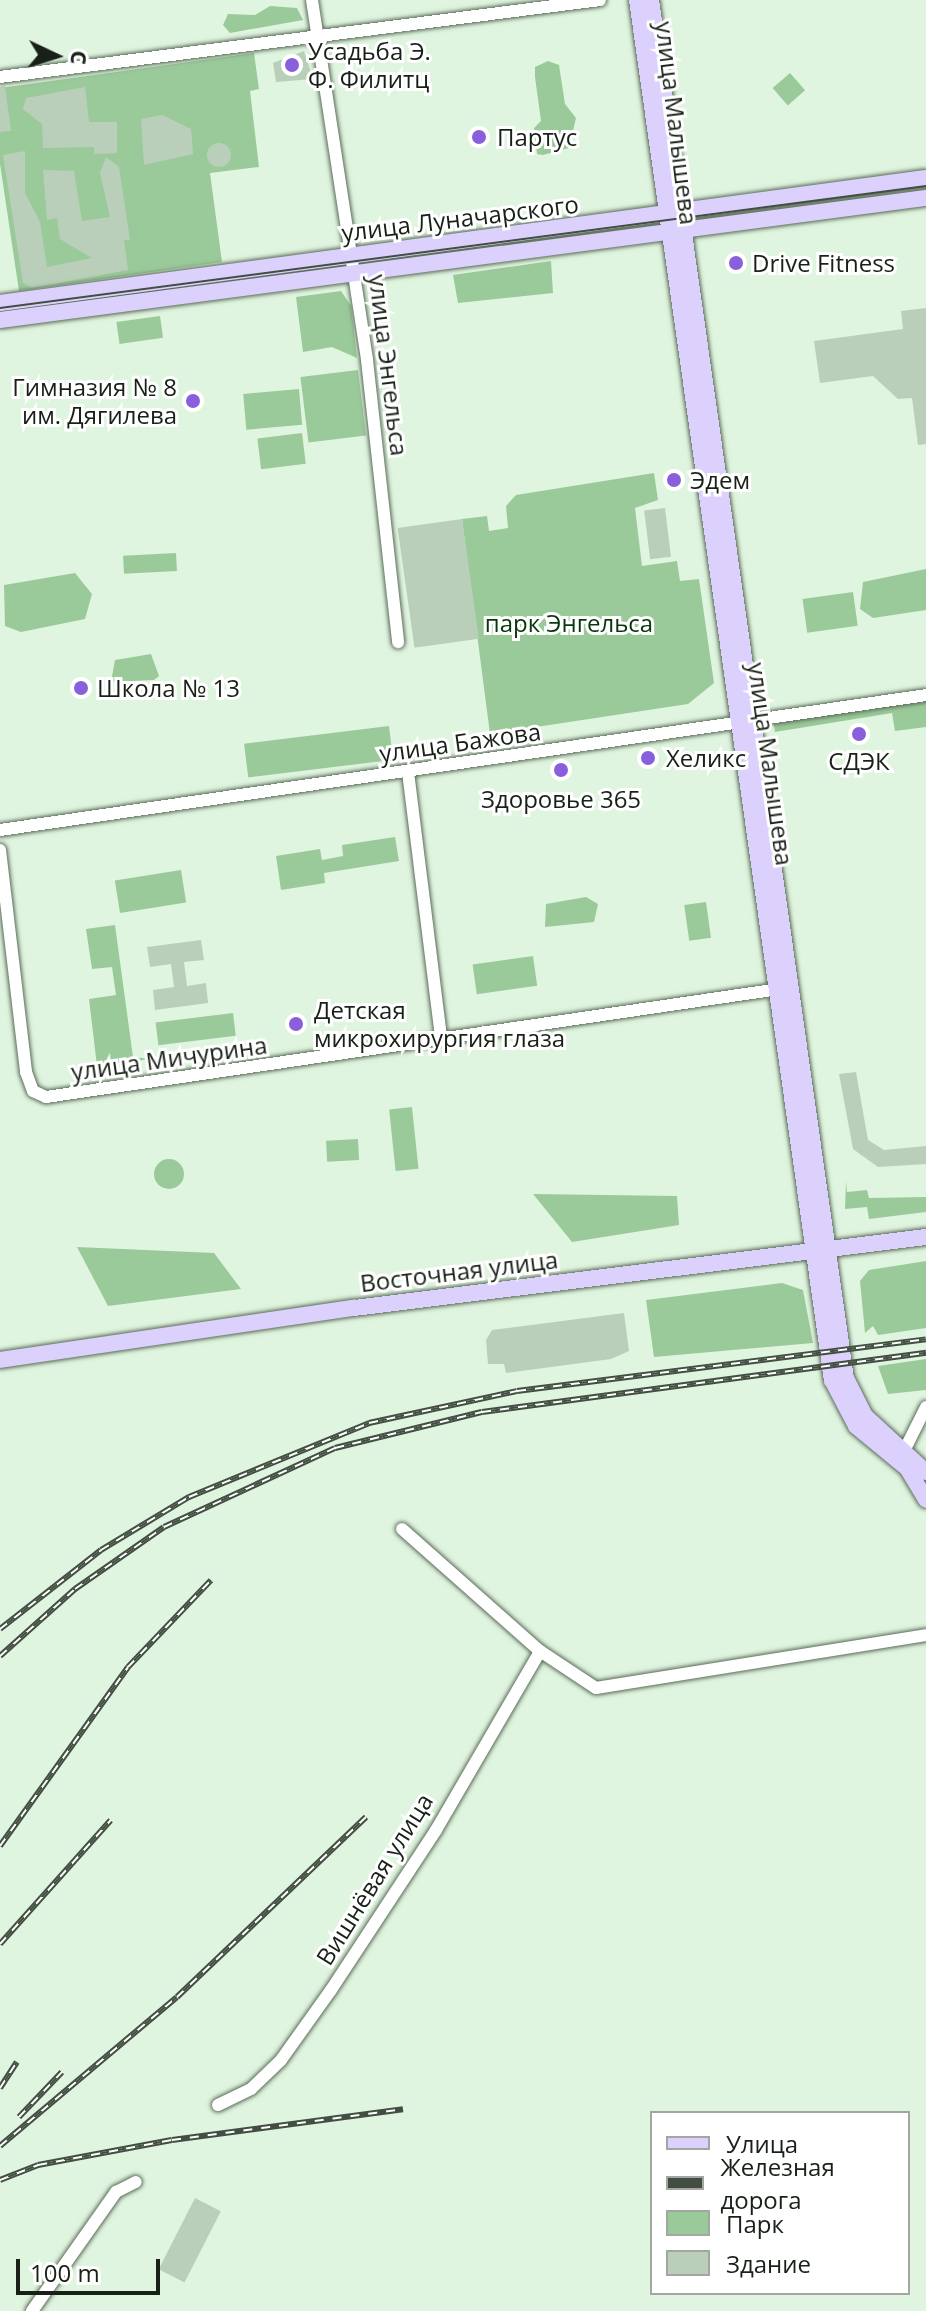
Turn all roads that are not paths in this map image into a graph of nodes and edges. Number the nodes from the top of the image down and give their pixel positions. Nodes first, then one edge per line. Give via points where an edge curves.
1 (312, 0) edge
2 (600, 0) edge
3 (637, 0) edge
4 (651, 0) edge
5 (318, 36) junction
6 (0, 77) edge
7 (926, 178) edge
8 (926, 198) edge
9 (672, 214) junction
10 (674, 234) junction
11 (353, 256) junction
12 (355, 277) junction
13 (0, 303) edge
14 (0, 320) edge
15 (398, 642) dead end
16 (926, 695) edge
17 (746, 720) junction
18 (408, 772) junction
19 (0, 830) edge
20 (0, 850) edge
21 (779, 989) junction
22 (441, 1038) junction
23 (926, 1237) edge
24 (821, 1250) junction
25 (0, 1360) edge
26 (926, 1407) edge
27 (905, 1449) junction
28 (926, 1472) edge
29 (926, 1500) edge
30 (402, 1529) dead end
31 (926, 1635) edge
32 (540, 1651) junction
33 (218, 2105) dead end
34 (136, 2182) dead end
35 (32, 2311) edge

1 - 5 street, улица Энгельса
2 - 5 street
3 - 9 main road, улица Малышева
4 - 9 main road, улица Малышева
5 - 6 street
5 - 11 street, улица Энгельса
7 - 9 main road, улица Луначарского
8 - 10 main road, улица Луначарского
9 - 10 main road, улица Малышева
9 - 11 main road, улица Луначарского
10 - 12 main road, улица Луначарского
10 - 17 main road, улица Малышева
11 - 12 street, улица Энгельса
11 - 13 main road, улица Луначарского
12 - 14 main road, улица Луначарского
12 - 15 street, улица Энгельса
16 - 17 street, улица Бажова
17 - 18 street, улица Бажова
17 - 21 main road, улица Малышева
17 - 24 main road, улица Малышева
18 - 19 street, улица Бажова
18 - 22 street
20 - 22 street, улица Мичурина via 26,1072 39,1095
21 - 22 street, улица Мичурина
21 - 24 main road, улица Малышева
23 - 24 main road, Восточная улица
24 - 25 main road, Восточная улица via 354,1308
24 - 27 main road, улица Малышева via 850,1394
24 - 29 main road, улица Малышева via 837,1398 856,1426 914,1475
26 - 27 street
27 - 28 main road, улица Малышева
30 - 32 street
31 - 32 street via 607,1689 583,1683
32 - 33 street, Вишнёвая улица via 436,1830 331,1990 281,2060 251,2089
34 - 35 street via 116,2192

